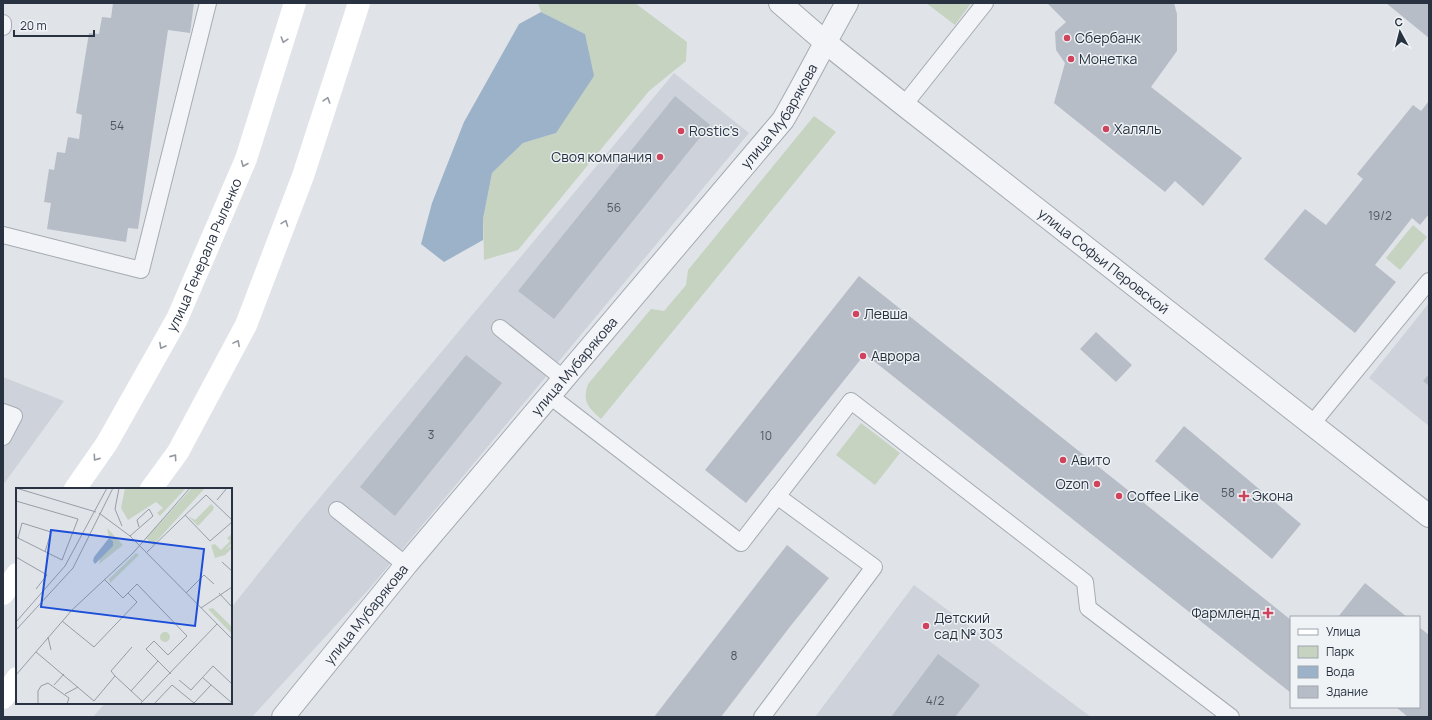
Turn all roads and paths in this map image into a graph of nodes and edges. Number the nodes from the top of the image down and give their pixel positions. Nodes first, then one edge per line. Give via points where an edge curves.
1 (208, 3) edge
2 (295, 3) edge
3 (358, 3) edge
4 (780, 3) edge
5 (847, 3) edge
6 (984, 3) edge
7 (3, 23) edge
8 (3, 27) edge
9 (825, 42) junction
10 (904, 104) junction
11 (3, 235) edge
12 (1429, 281) edge
13 (500, 328) dead end
14 (564, 379) junction
15 (550, 396) junction
16 (3, 412) edge
17 (1311, 425) junction
18 (3, 437) edge
19 (76, 488) edge
20 (152, 488) edge
21 (778, 496) junction
22 (337, 510) dead end
23 (1429, 516) edge
24 (406, 565) junction
25 (16, 575) edge
26 (3, 594) edge
27 (16, 679) edge
28 (3, 698) edge
29 (283, 717) edge
30 (762, 717) edge
31 (1230, 717) edge

1 - 11 lane via 141,270
2 -> 19 main road, улица Генерала Рыленко via 246,159 177,319 106,444
20 -> 3 main road via 178,452 246,325 303,176
4 - 9 street, улица Софьи Перовской
5 - 9 street, улица Мубарякова
6 - 10 lane
7 - 8 lane
9 - 10 street, улица Софьи Перовской
9 - 14 street, улица Мубарякова via 807,80 782,120
10 - 17 street, улица Софьи Перовской
12 - 17 lane
13 - 14 lane
14 - 15 street, улица Мубарякова
15 - 21 lane via 741,542
15 - 24 street, улица Мубарякова
16 - 18 lane via 14,416
17 - 23 street, улица Софьи Перовской
21 - 30 lane via 874,568
21 - 31 lane via 850,401 1085,582 1088,608
22 - 24 lane
24 - 29 street, улица Мубарякова
25 - 26 main road
27 - 28 main road

